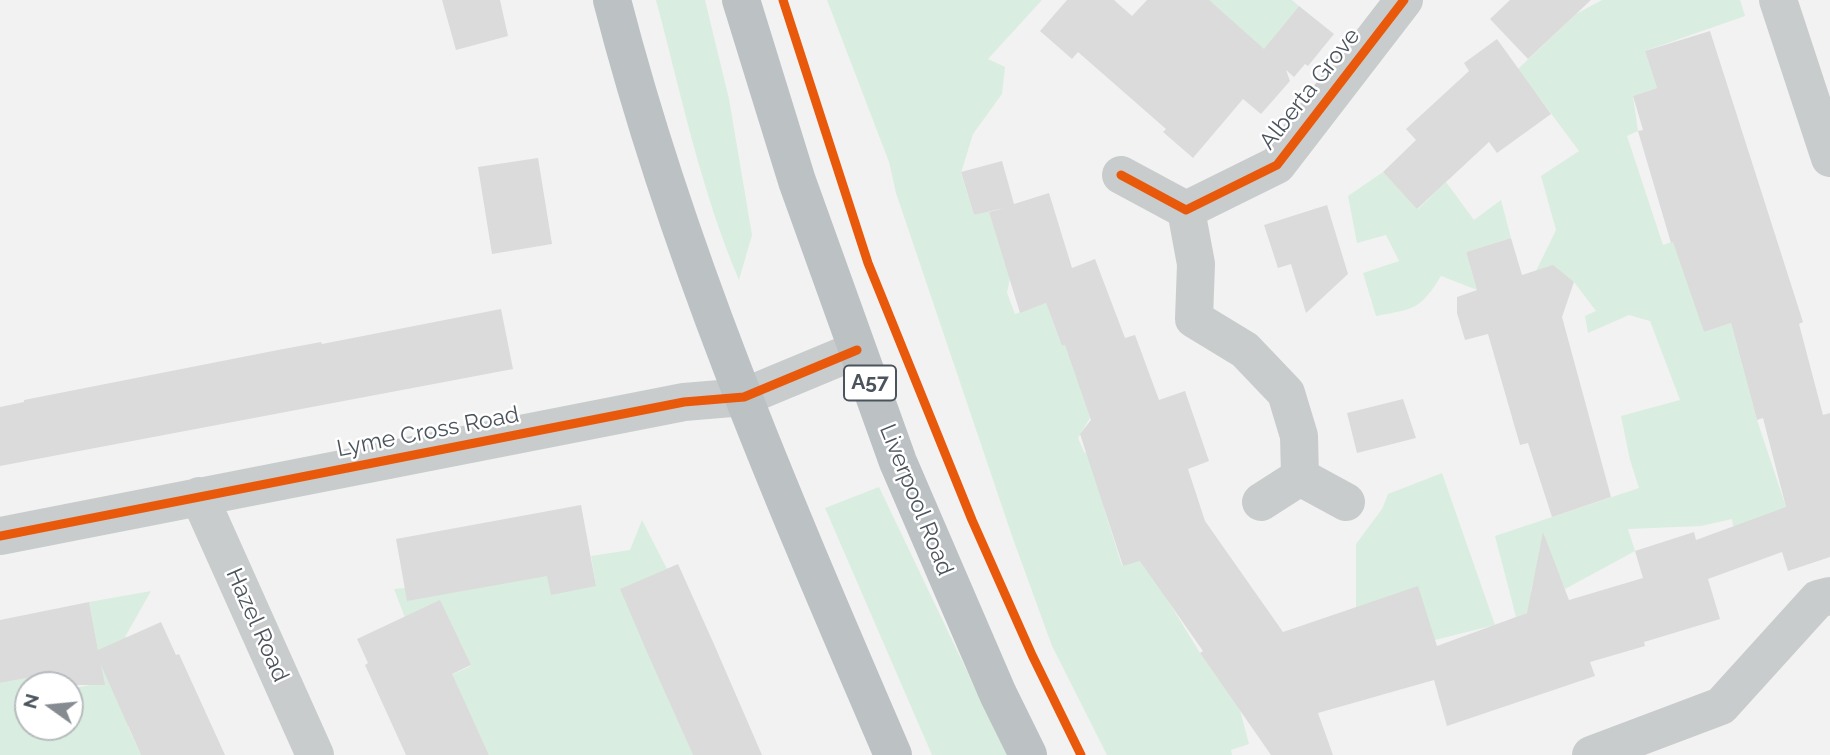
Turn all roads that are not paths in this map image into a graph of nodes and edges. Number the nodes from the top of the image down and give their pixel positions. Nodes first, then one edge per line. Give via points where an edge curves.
1 (612, 0) edge
2 (741, 0) edge
3 (1404, 0) edge
4 (1778, 0) edge
5 (1830, 158) edge
6 (1121, 175) dead end
7 (1186, 210) junction
8 (858, 350) junction
9 (744, 397) junction
10 (1300, 477) junction
11 (199, 496) junction
12 (1261, 502) dead end
13 (1346, 502) dead end
14 (0, 536) edge
15 (1830, 596) edge
16 (315, 755) edge
17 (893, 755) edge
18 (1028, 755) edge
19 (1591, 755) edge

1 - 9 highway via 675,216
2 - 8 highway, Liverpool Road / A57 via 797,181
3 - 7 street, Alberta Grove via 1277,165
4 - 5 street
6 - 7 street
7 - 10 street via 1196,264 1194,318 1245,350 1286,393 1299,436
8 - 9 street, Lyme Cross Road
8 - 18 highway, Liverpool Road / A57 via 898,462
9 - 11 street, Lyme Cross Road via 670,405
9 - 17 highway
10 - 12 street
10 - 13 street
11 - 14 street, Lyme Cross Road
11 - 16 street, Hazel Road
15 - 19 street via 1818,599 1721,705

